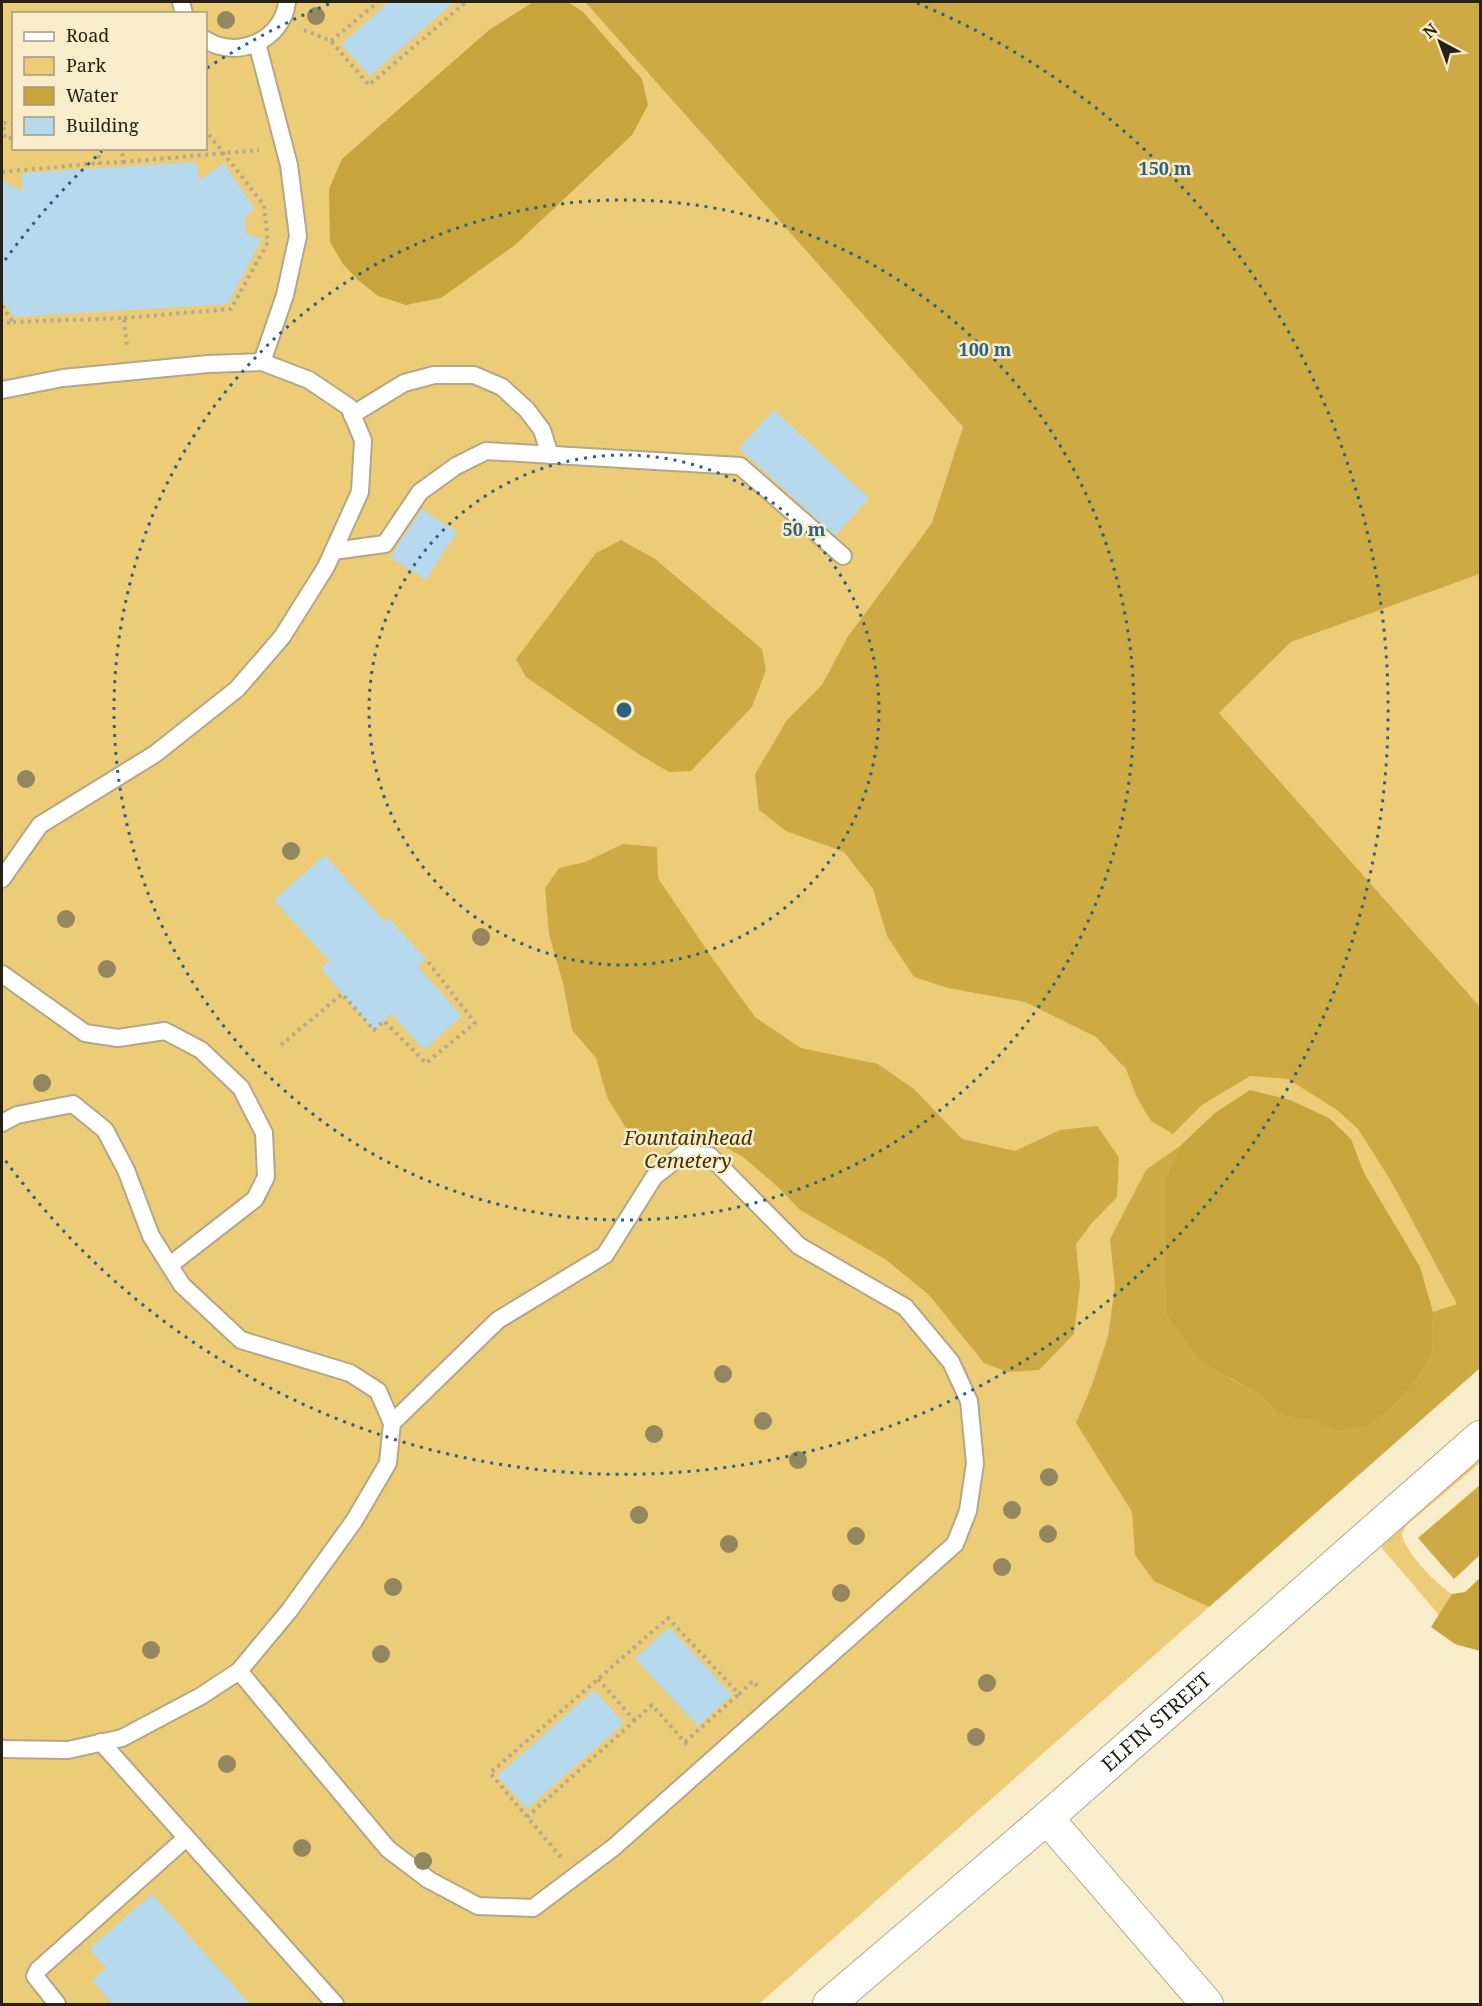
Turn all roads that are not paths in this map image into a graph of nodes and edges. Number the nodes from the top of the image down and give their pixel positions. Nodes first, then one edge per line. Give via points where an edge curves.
1 (287, 2) edge
2 (207, 40) edge
3 (257, 43) junction
4 (262, 362) junction
5 (2, 390) edge
6 (352, 415) junction
7 (550, 455) junction
8 (333, 551) junction
9 (843, 556) dead end
10 (2, 879) edge
11 (2, 974) edge
12 (2, 1123) edge
13 (170, 1265) junction
14 (392, 1424) junction
15 (1480, 1437) edge
16 (239, 1671) junction
17 (101, 1742) junction
18 (2, 1749) edge
19 (1047, 1818) junction
20 (186, 1838) junction
21 (57, 2004) edge
22 (335, 2004) edge
23 (829, 2004) edge
24 (1208, 2004) edge

1 - 3 lane via 281,21
2 - 3 lane via 224,48
3 - 4 lane via 285,148 298,236 285,295
4 - 5 lane via 63,378
4 - 6 lane via 309,380 349,407
6 - 7 lane via 404,383 434,375 474,375 502,387 528,410 542,430
6 - 8 lane via 363,440 360,492
7 - 8 lane via 486,451 456,466 420,492 385,544
7 - 9 lane via 740,466
8 - 10 lane via 282,637 237,689 155,754 40,825
11 - 13 lane via 85,1033 118,1038 165,1031 201,1050 241,1088 264,1133 266,1177 255,1199
12 - 13 lane via 16,1115 73,1104 105,1130 126,1170 151,1236
13 - 14 lane via 183,1285 241,1340 350,1373 378,1391
14 - 16 lane via 388,1463 354,1521 289,1611
14 - 16 lane via 498,1320 605,1255 654,1177 683,1154 710,1156 799,1246 905,1307 951,1362 969,1401 975,1463 968,1511 955,1544 614,1847 533,1908 478,1906 429,1880 388,1849
15 - 19 street, ELFIN STREET
16 - 17 lane via 122,1738
17 - 18 lane via 68,1750
17 - 20 lane
19 - 23 street, ELFIN STREET
19 - 24 street
20 - 21 lane via 38,1970 34,1976 37,1982
20 - 22 lane

